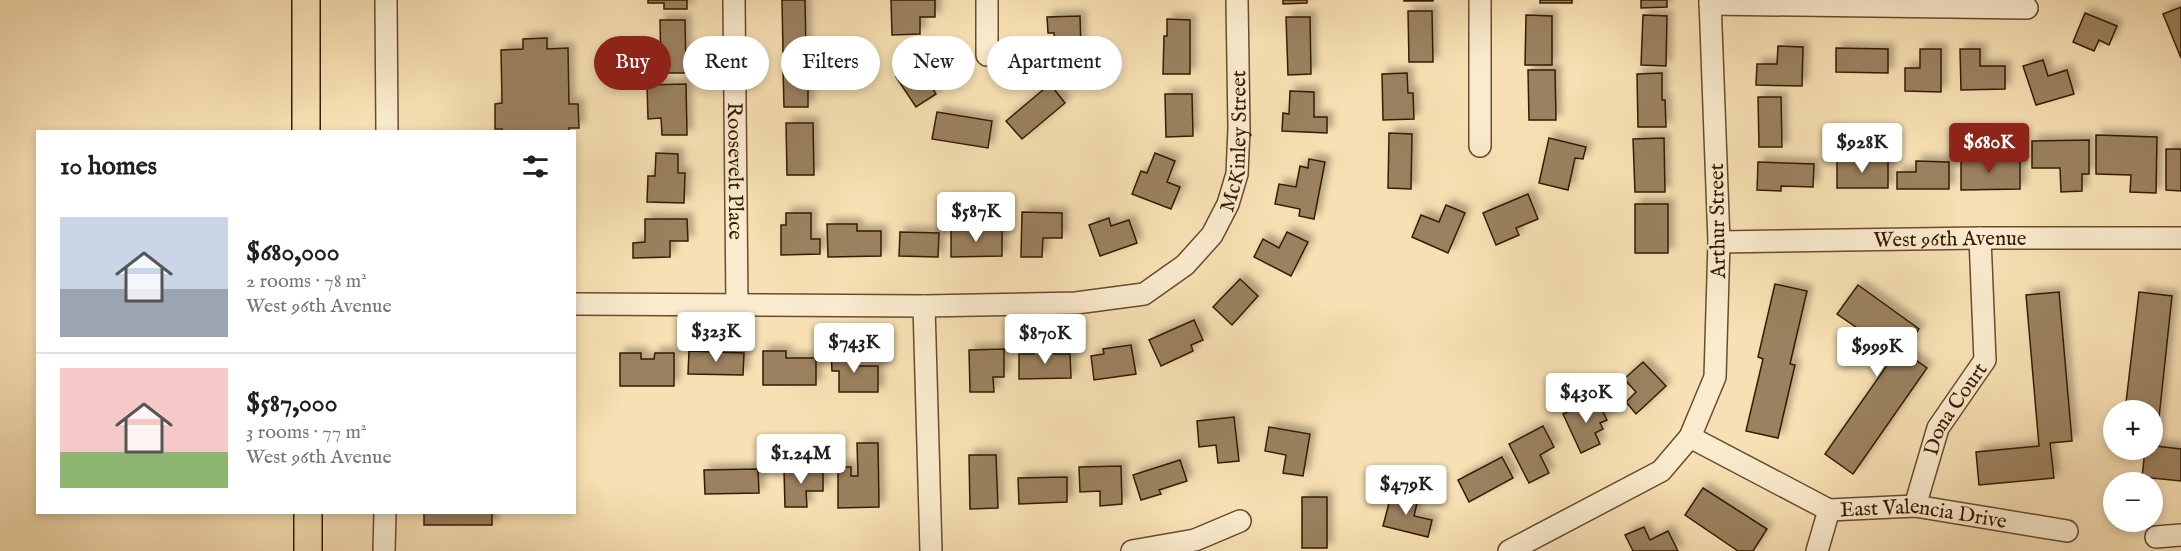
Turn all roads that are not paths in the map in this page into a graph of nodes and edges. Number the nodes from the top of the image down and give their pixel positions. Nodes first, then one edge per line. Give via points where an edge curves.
1 (306, 0) edge
2 (387, 0) edge
3 (734, 0) edge
4 (987, 0) edge
5 (1237, 0) edge
6 (1480, 0) edge
7 (1710, 2) edge
8 (2027, 8) dead end
9 (987, 36) edge
10 (306, 130) edge
11 (387, 130) edge
12 (1480, 146) dead end
13 (1980, 238) junction
14 (2181, 238) edge
15 (1719, 242) junction
16 (576, 304) edge
17 (737, 306) junction
18 (924, 306) junction
19 (1690, 437) junction
20 (1916, 506) junction
21 (1829, 510) junction
22 (308, 514) edge
23 (385, 514) edge
24 (1240, 521) dead end
25 (2067, 531) dead end
26 (2181, 535) edge
27 (2156, 537) dead end
28 (308, 551) edge
29 (384, 551) edge
30 (931, 551) edge
31 (1132, 551) edge
32 (1509, 551) edge
33 (1817, 551) edge

1 - 10 main road
2 - 11 street
3 - 17 street, Roosevelt Place
4 - 9 street
5 - 18 street, McKinley Street via 1237,174 1228,204 1212,235 1185,265 1144,294 1076,303
6 - 12 street
7 - 8 street
7 - 15 street, Arthur Street
13 - 14 street, West 96th Avenue
13 - 15 street, West 96th Avenue
13 - 20 street, Dona Court via 1985,360 1938,428
15 - 19 street, Arthur Street via 1715,377
16 - 17 street
17 - 18 street
18 - 30 street
19 - 21 street, East Valencia Drive
19 - 32 street via 1660,471
20 - 21 street, East Valencia Drive
20 - 25 street, East Valencia Drive
21 - 33 street
22 - 28 main road
23 - 29 street
24 - 31 street via 1195,540
26 - 27 street

